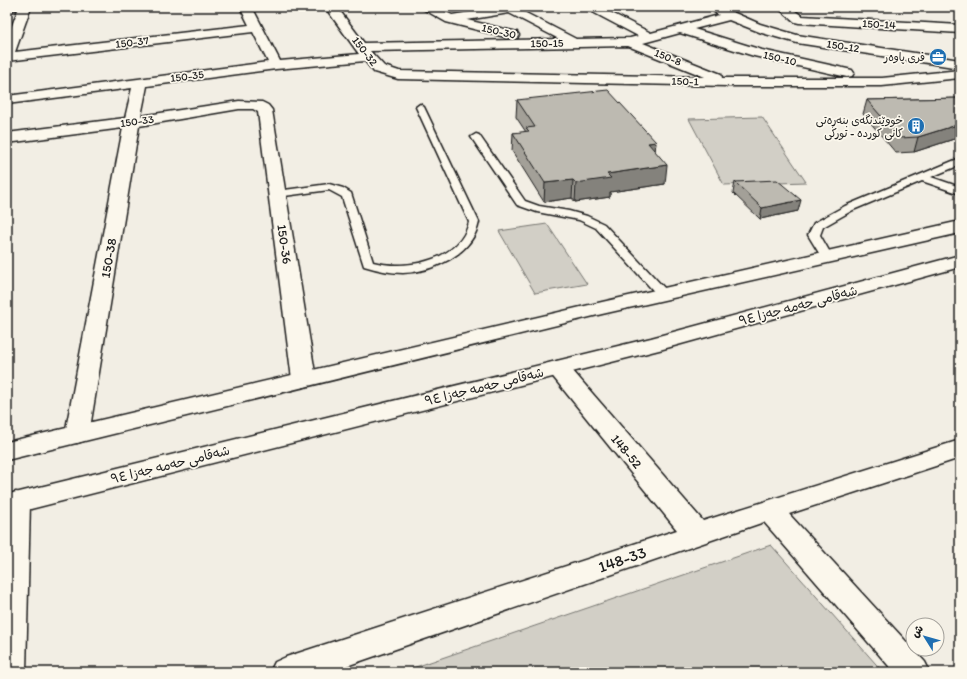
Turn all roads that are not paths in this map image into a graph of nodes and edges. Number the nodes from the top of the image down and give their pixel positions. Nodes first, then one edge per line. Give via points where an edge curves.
1 (13, 7) edge
2 (25, 7) edge
3 (246, 7) edge
4 (331, 7) edge
5 (427, 7) edge
6 (523, 7) edge
7 (591, 7) edge
8 (712, 7) edge
9 (783, 7) edge
10 (7, 8) edge
11 (510, 9) junction
12 (730, 16) junction
13 (450, 19) junction
14 (799, 19) junction
15 (256, 28) junction
16 (680, 29) junction
17 (960, 29) edge
18 (776, 34) junction
19 (650, 37) junction
20 (574, 42) junction
21 (630, 42) junction
22 (365, 52) junction
23 (7, 56) edge
24 (960, 64) edge
25 (276, 65) junction
26 (960, 74) edge
27 (410, 75) joint
28 (141, 82) junction
29 (728, 82) junction
30 (882, 82) junction
31 (7, 100) edge
32 (420, 107) dead end
33 (265, 110) joint
34 (133, 122) junction
35 (476, 137) dead end
36 (7, 138) edge
37 (960, 161) edge
38 (922, 177) junction
39 (960, 191) edge
40 (277, 194) junction
41 (960, 227) edge
42 (826, 256) junction
43 (960, 261) edge
44 (664, 295) junction
45 (558, 368) junction
46 (304, 379) junction
47 (77, 434) junction
48 (960, 449) edge
49 (7, 451) edge
50 (11, 504) edge
51 (769, 510) junction
52 (697, 534) junction
53 (10, 672) edge
54 (286, 672) edge
55 (914, 672) edge

1 - 10 street
2 - 23 street
3 - 15 street
4 - 22 street, 150-32
5 - 13 street, 150-30
6 - 11 street
7 - 19 street
8 - 12 street, 150-12
9 - 14 street
11 - 13 street
11 - 20 street
12 - 16 street, 150-15
12 - 18 street, 150-12
13 - 20 street, 150-30 via 523,37
14 - 17 street, 150-14
14 - 18 street
15 - 23 street, 150-37
15 - 25 street
16 - 19 street, 150-15
16 - 30 street, 150-10 via 759,52
18 - 24 street, 150-12
19 - 21 street, 150-15
20 - 21 street, 150-15
20 - 22 street, 150-15
21 - 29 street, 150-8
22 - 25 street, 150-35
22 - 27 street, 150-32 via 384,72
25 - 28 street, 150-35
26 - 30 street, 150-1
27 - 29 street, 150-1
28 - 31 street, 150-35
28 - 34 street, 150-38
29 - 30 street, 150-1
32 - 40 lane via 474,222 469,237 448,255 425,266 384,270 368,264 347,195 329,187
33 - 34 street, 150-33 via 258,105 239,105
33 - 40 street, 150-36
34 - 36 street, 150-33
34 - 47 street, 150-38
35 - 44 lane via 521,203 583,218 600,226
37 - 38 lane
38 - 39 lane
38 - 42 lane via 849,208 818,225 814,235
40 - 46 street, 150-36
41 - 42 street
42 - 44 street
43 - 45 street, شەقامی حەمە جەزا ٩٤
44 - 46 street via 445,344
45 - 50 street, شەقامی حەمە جەزا ٩٤
45 - 52 street, 148-52
46 - 47 street
47 - 49 street
48 - 51 street, 148-33
50 - 53 street
51 - 52 street, 148-33
51 - 55 street
52 - 54 street, 148-33

